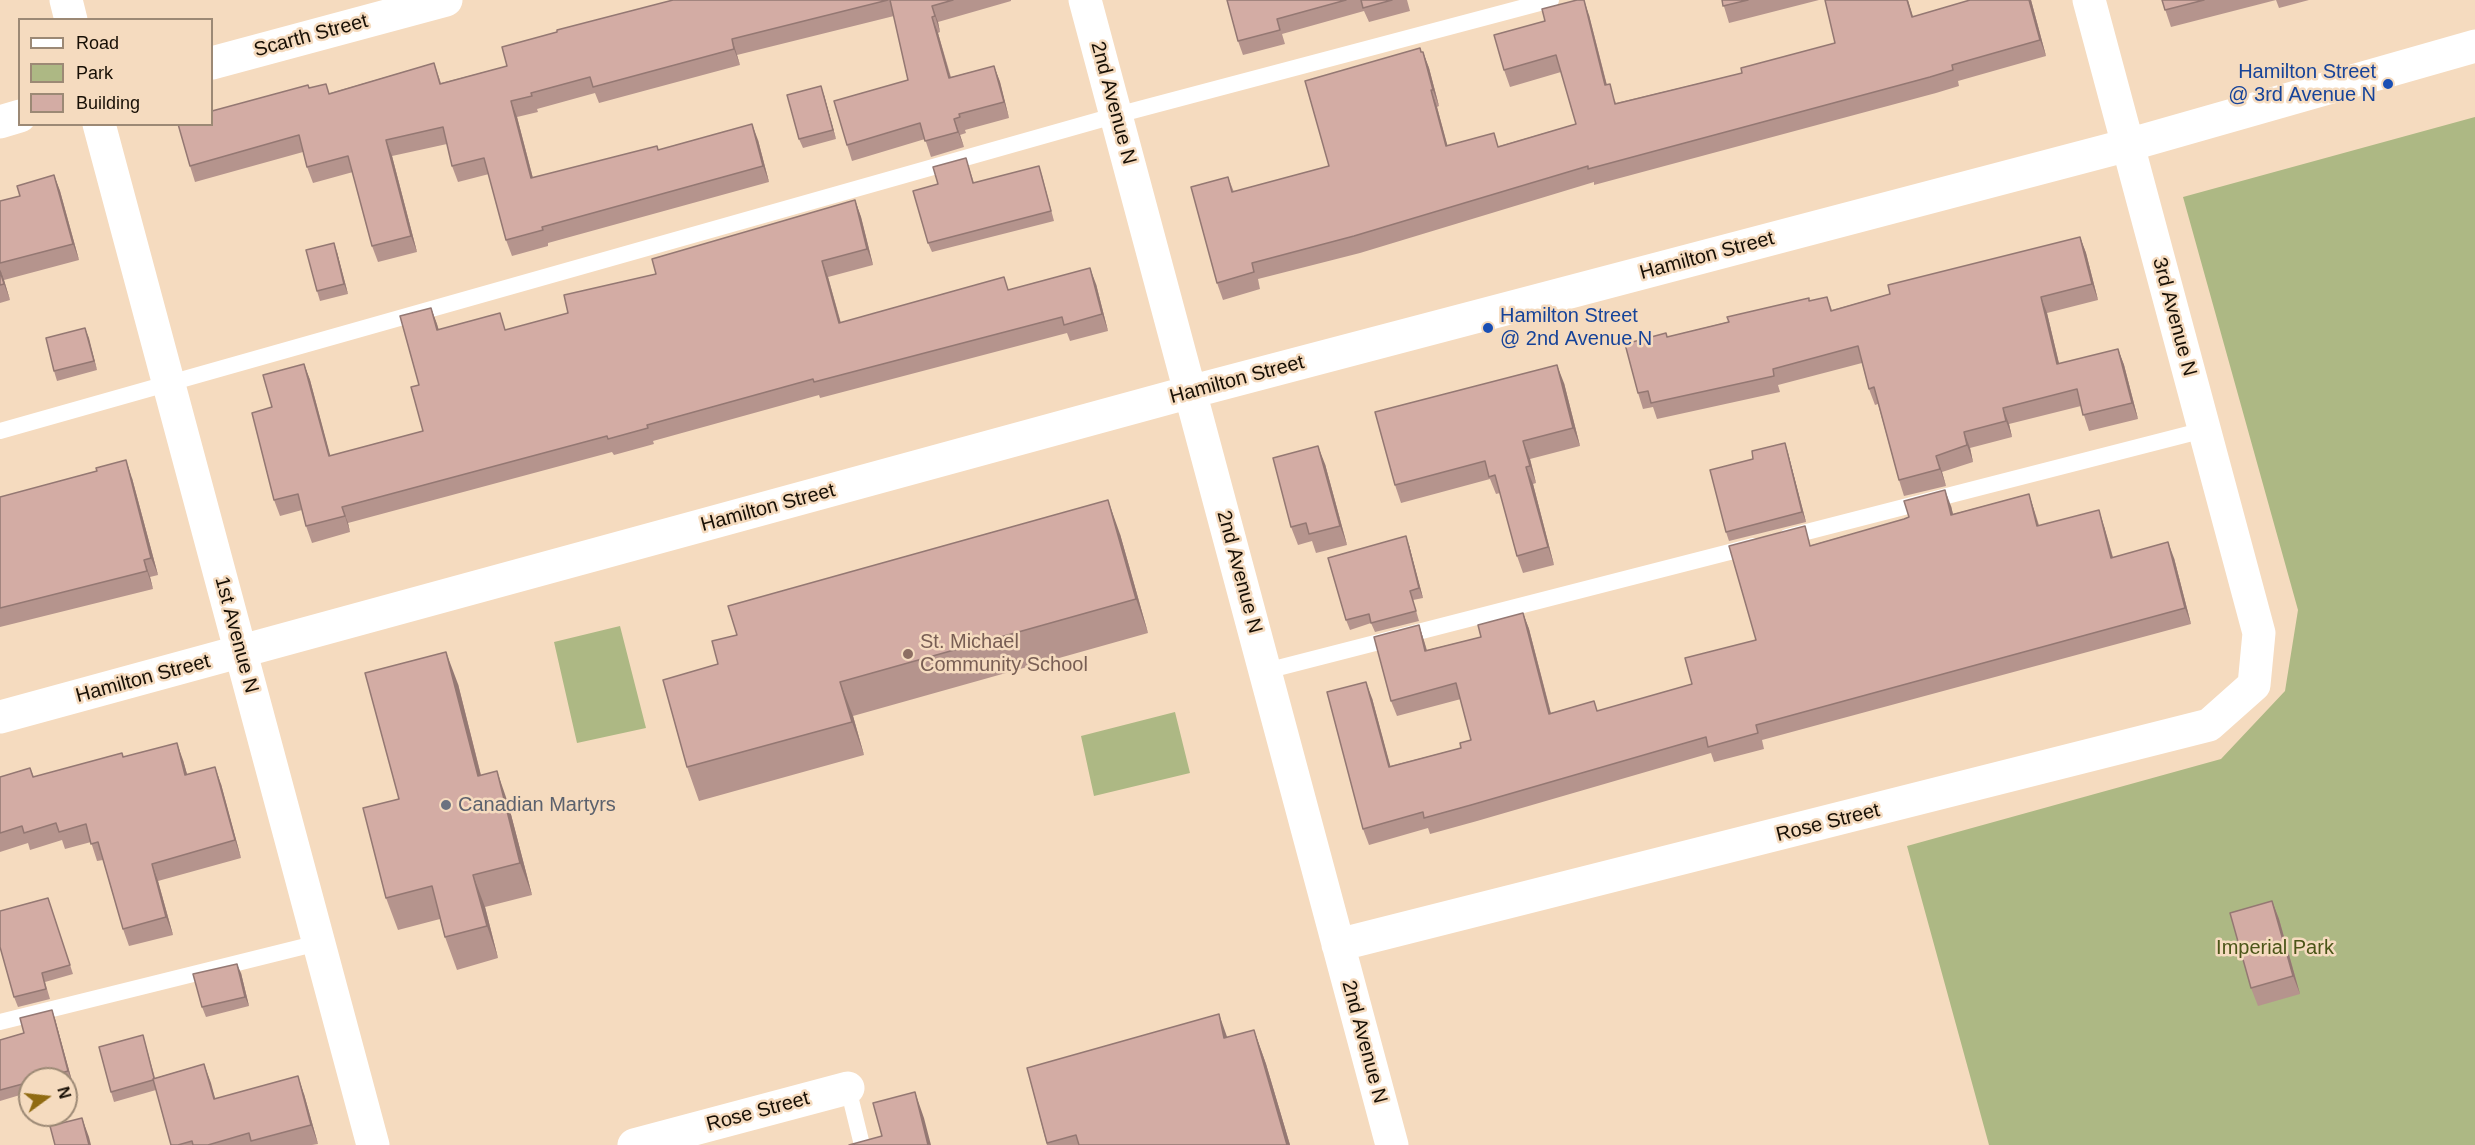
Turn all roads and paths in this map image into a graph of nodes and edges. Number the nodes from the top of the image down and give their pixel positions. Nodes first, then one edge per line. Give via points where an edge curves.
1 (66, 0) edge
2 (446, 0) edge
3 (1085, 0) edge
4 (1551, 0) edge
5 (2089, 0) edge
6 (70, 18) edge
7 (2475, 46) edge
8 (213, 63) edge
9 (1118, 115) junction
10 (18, 117) edge
11 (0, 122) edge
12 (100, 126) edge
13 (2128, 145) junction
14 (169, 385) junction
15 (1190, 392) junction
16 (2204, 430) junction
17 (0, 431) edge
18 (2259, 633) joint
19 (241, 653) junction
20 (1266, 671) junction
21 (0, 717) edge
22 (318, 943) junction
23 (1338, 945) junction
24 (0, 1022) edge
25 (848, 1088) joint
26 (373, 1145) edge
27 (634, 1145) edge
28 (862, 1145) edge
29 (1392, 1145) edge

1 - 6 street
2 - 8 street, Scarth Street
3 - 9 street, 2nd Avenue N
4 - 9 lane
5 - 13 street, 3rd Avenue N
7 - 13 street, Hamilton Street
9 - 14 lane
9 - 15 street, 2nd Avenue N
10 - 11 street
12 - 14 street, 1st Avenue N
13 - 15 street, Hamilton Street
13 - 16 street, 3rd Avenue N
14 - 17 lane
14 - 19 street, 1st Avenue N
15 - 19 street, Hamilton Street
15 - 20 street, 2nd Avenue N
16 - 18 street, 3rd Avenue N
16 - 20 lane
18 - 23 street, Rose Street via 2254,685 2209,725
19 - 21 street, Hamilton Street
19 - 22 street, 1st Avenue N
20 - 23 street, 2nd Avenue N
22 - 24 lane
22 - 26 street, 1st Avenue N
23 - 29 street, 2nd Avenue N
25 - 27 street, Rose Street
25 - 28 lane

